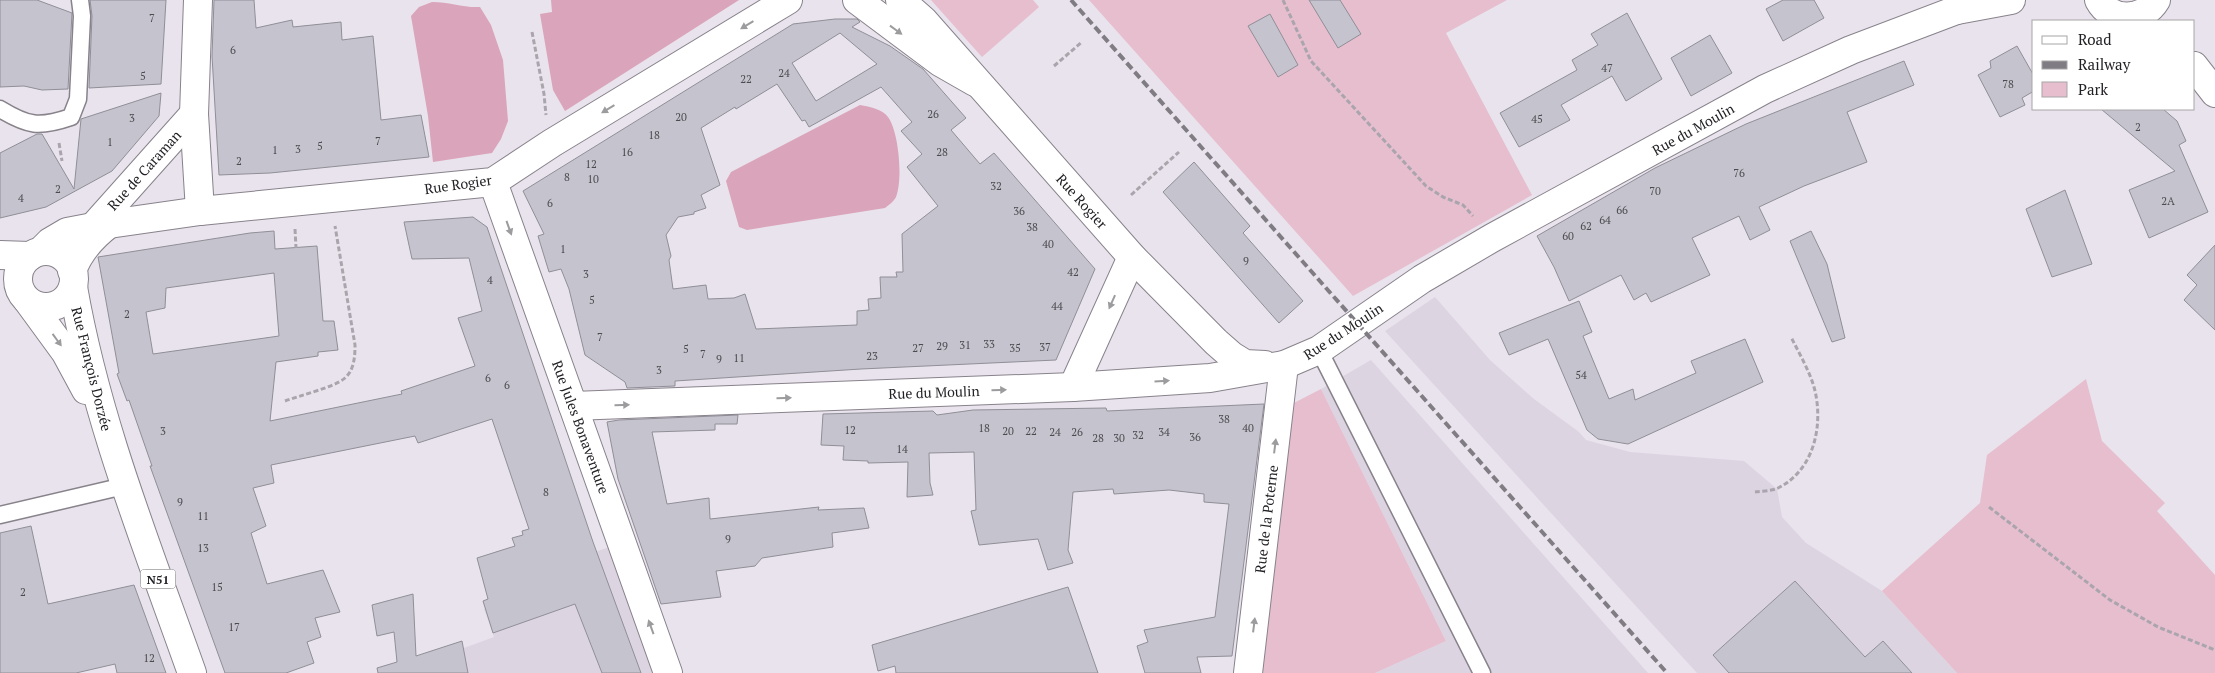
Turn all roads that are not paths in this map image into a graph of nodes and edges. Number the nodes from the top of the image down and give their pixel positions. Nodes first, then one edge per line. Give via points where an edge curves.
1 (80, 0) edge
2 (198, 0) edge
3 (788, 0) edge
4 (857, 0) edge
5 (900, 0) edge
6 (2011, 0) edge
7 (2099, 0) edge
8 (1964, 5) edge
9 (2158, 8) edge
10 (2130, 19) edge
11 (2195, 67) edge
12 (978, 84) junction
13 (2195, 84) edge
14 (2215, 93) edge
15 (2215, 97) edge
16 (0, 109) edge
17 (194, 114) junction
18 (493, 182) junction
19 (200, 210) junction
20 (101, 225) junction
21 (36, 254) junction
22 (0, 255) edge
23 (1132, 257) junction
24 (0, 274) edge
25 (73, 279) junction
26 (25, 297) junction
27 (1319, 350) junction
28 (1284, 365) junction
29 (1073, 387) junction
30 (573, 406) junction
31 (114, 450) junction
32 (124, 486) junction
33 (0, 515) edge
34 (192, 673) edge
35 (668, 673) edge
36 (1248, 673) edge
37 (1482, 673) edge

1 - 16 lane via 78,99 71,117 42,125 21,121
2 - 17 street, Rue de Caraman
3 -> 18 street, Rue Rogier via 552,142
4 -> 12 street via 940,62
5 - 12 street, Rue Rogier via 923,20
6 - 8 street, Rue du Moulin
7 - 10 street via 2114,14
8 - 27 street, Rue du Moulin via 1851,50 1765,90 1492,238 1422,279
9 - 10 street
11 - 14 street
12 - 23 street, Rue Rogier
13 - 15 street
17 - 19 street, Rue de Caraman
17 - 20 street, Rue de Caraman
18 - 19 street, Rue Rogier
18 -> 30 street, Rue Jules Bonaventure
19 - 20 street, Rue Rogier
20 - 21 street, Rue Rogier via 60,234
20 - 25 street via 76,260
21 - 22 street
21 - 25 street via 50,252 60,255 70,264
21 - 26 street via 23,262 18,273
23 - 28 street, Rue Rogier via 1232,356 1246,364
23 -> 29 street
24 - 26 street, N51
25 - 26 street via 69,295 54,306 45,307
25 - 31 street, Rue François Dorzée / N51 via 79,324
26 -> 31 street, Rue François Dorzée / N51 via 66,353
27 - 28 street, Rue du Moulin
27 - 37 lane
29 -> 28 street, Rue du Moulin via 1210,378
36 -> 28 street, Rue de la Poterne
30 -> 29 street, Rue du Moulin
35 -> 30 street, Rue Jules Bonaventure
31 - 32 street, Rue François Dorzée / N51
32 - 33 lane
32 - 34 street, Rue François Dorzée / N51

